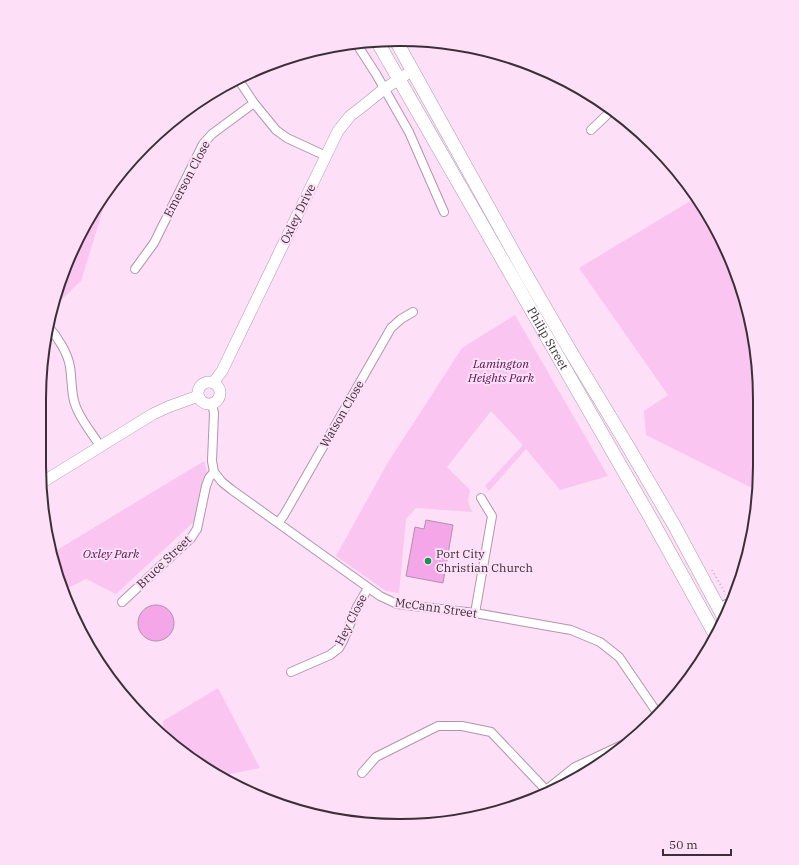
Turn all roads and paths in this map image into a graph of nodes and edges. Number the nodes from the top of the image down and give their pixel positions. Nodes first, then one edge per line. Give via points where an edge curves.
1 (399, 46) edge
2 (380, 47) edge
3 (359, 48) edge
4 (413, 70) junction
5 (398, 79) junction
6 (241, 83) edge
7 (384, 89) junction
8 (254, 103) junction
9 (608, 114) edge
10 (591, 130) dead end
11 (326, 156) junction
12 (444, 212) dead end
13 (135, 269) dead end
14 (413, 312) dead end
15 (53, 331) edge
16 (213, 383) junction
17 (198, 396) junction
18 (212, 404) junction
19 (100, 446) junction
20 (214, 472) junction
21 (47, 479) edge
22 (481, 498) dead end
23 (278, 523) junction
24 (368, 588) junction
25 (122, 602) dead end
26 (721, 612) edge
27 (475, 613) junction
28 (713, 630) edge
29 (291, 672) dead end
30 (655, 709) edge
31 (603, 754) edge
32 (362, 773) dead end
33 (554, 784) edge
34 (544, 788) edge

1 - 4 main road, Philip Street
2 - 5 main road, Philip Street
3 - 7 street
4 - 5 street, Oxley Drive
4 - 26 main road, Philip Street via 524,271 674,525
5 - 7 street, Oxley Drive
5 - 28 main road, Philip Street
6 - 8 street
7 - 11 street, Oxley Drive via 350,116 338,132
7 - 12 street via 409,132
8 - 11 street via 276,130 287,138
8 - 13 street, Emerson Close via 212,134 203,144 154,243
9 - 10 street
11 - 16 street, Oxley Drive via 222,371
14 - 23 street, Watson Close via 391,328
15 - 19 street via 70,366 74,404
16 - 17 street via 202,385
16 - 18 street via 218,388 220,396
17 - 18 street via 204,403
17 - 19 street via 157,411
18 - 20 street
19 - 21 street
20 - 23 street, McCann Street via 232,490
20 - 25 street, Bruce Street via 206,486 197,529 191,538
22 - 27 street via 492,516
23 - 24 street, McCann Street
24 - 27 street, McCann Street via 397,604
24 - 29 street, Hey Close via 339,648 330,655
27 - 30 street, McCann Street via 571,630 600,642 619,657
31 - 33 street via 575,768
32 - 34 street via 376,757 438,726 462,726 491,732

